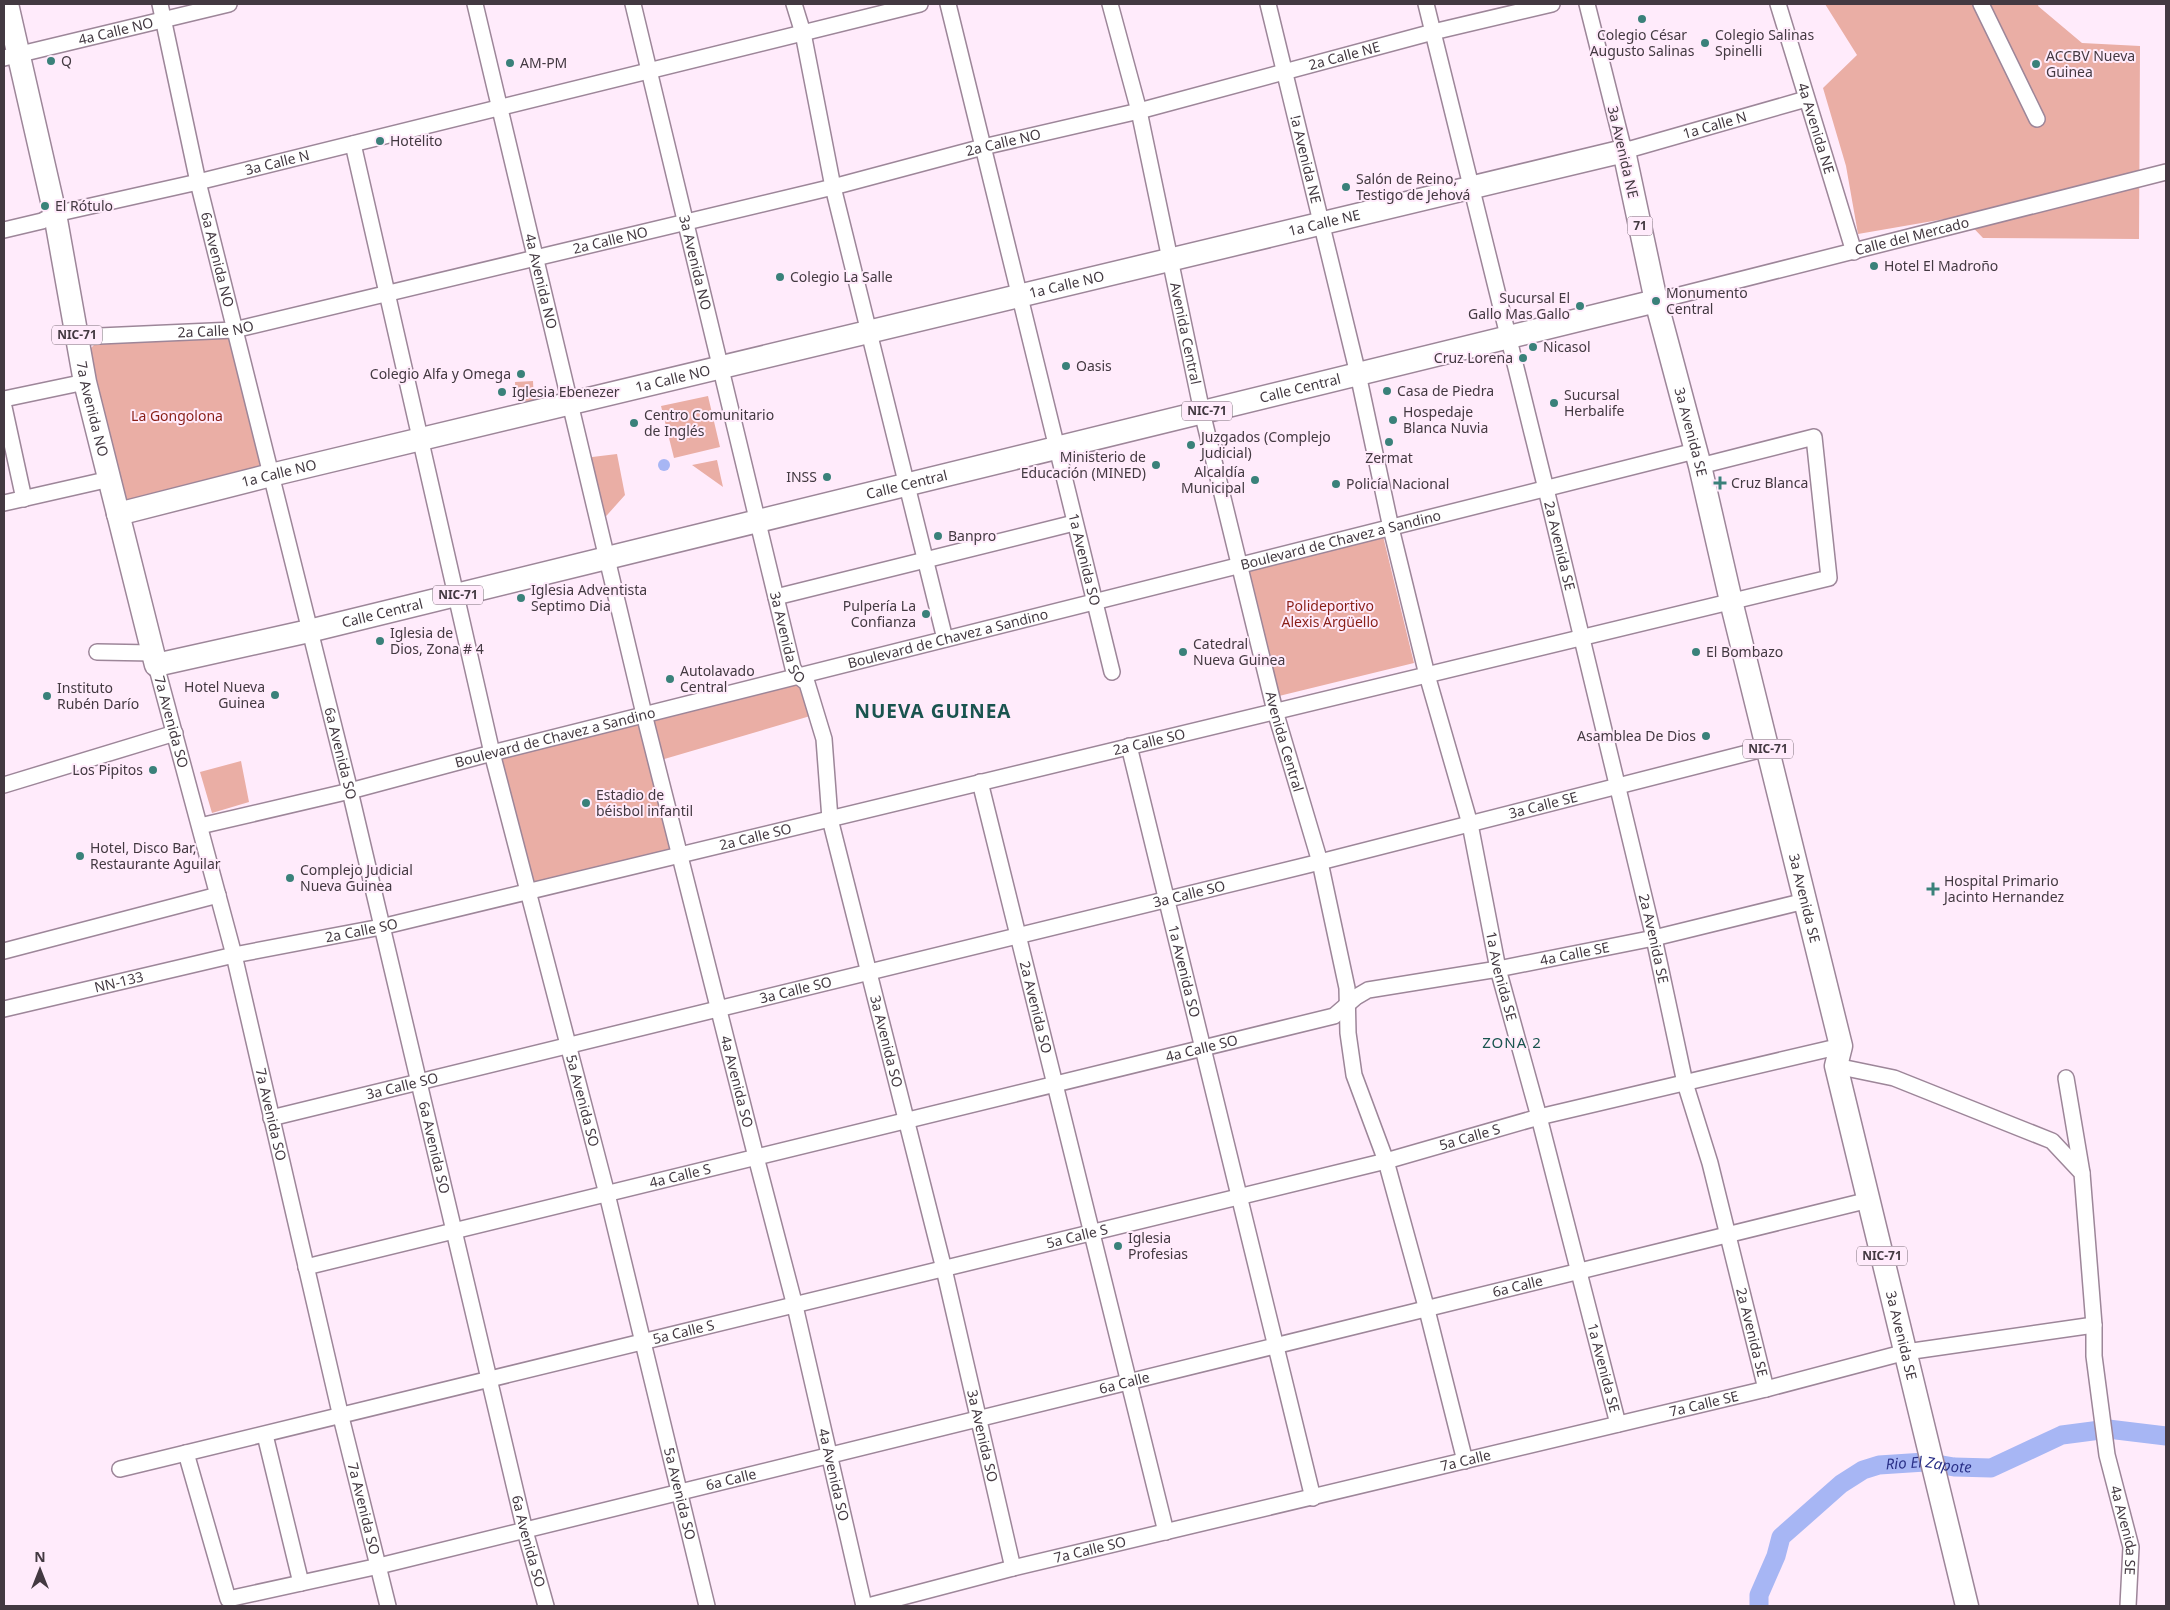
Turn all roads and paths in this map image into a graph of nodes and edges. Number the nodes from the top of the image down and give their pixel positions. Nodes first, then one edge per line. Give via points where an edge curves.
1 (7, 4) edge
2 (160, 4) edge
3 (228, 4) edge
4 (475, 4) edge
5 (632, 4) edge
6 (794, 4) edge
7 (920, 4) edge
8 (948, 4) edge
9 (1110, 4) edge
10 (1268, 4) edge
11 (1426, 4) edge
12 (1552, 4) edge
13 (1587, 4) edge
14 (1981, 4) edge
15 (1783, 6) edge
16 (164, 20) junction
17 (1433, 32) junction
18 (803, 33) junction
19 (11, 57) edge
20 (648, 71) junction
21 (1285, 73) junction
22 (1806, 99) junction
23 (500, 107) junction
24 (1139, 111) junction
25 (2037, 120) dead end
26 (353, 144) junction
27 (983, 147) junction
28 (1624, 151) junction
29 (2166, 172) edge
30 (198, 182) junction
31 (833, 187) junction
32 (1471, 188) junction
33 (55, 214) junction
34 (685, 222) junction
35 (1321, 224) junction
36 (4, 230) edge
37 (1854, 252) junction
38 (536, 257) junction
39 (1171, 260) junction
40 (387, 292) junction
41 (1019, 296) junction
42 (1656, 301) junction
43 (234, 330) junction
44 (869, 332) junction
45 (77, 337) junction
46 (1507, 337) junction
47 (720, 367) junction
48 (1358, 374) junction
49 (85, 382) junction
50 (4, 399) edge
51 (571, 403) junction
52 (4, 407) edge
53 (1202, 412) junction
54 (422, 439) junction
55 (1056, 448) junction
56 (1698, 458) junction
57 (271, 475) junction
58 (110, 479) junction
59 (906, 484) junction
60 (1546, 489) junction
61 (24, 499) junction
62 (4, 503) edge
63 (118, 514) junction
64 (758, 521) junction
65 (1074, 523) junction
66 (1391, 528) junction
67 (608, 558) junction
68 (925, 560) junction
69 (1240, 565) junction
70 (456, 595) junction
71 (776, 597) junction
72 (1731, 601) junction
73 (1094, 602) junction
74 (310, 631) junction
75 (1582, 637) junction
76 (945, 639) junction
77 (97, 652) dead end
78 (155, 659) junction
79 (1112, 672) dead end
80 (1427, 674) junction
81 (798, 676) junction
82 (1276, 711) junction
83 (644, 714) junction
84 (175, 733) junction
85 (1129, 746) junction
86 (1767, 748) junction
87 (492, 753) junction
88 (980, 782) junction
89 (4, 785) edge
90 (1616, 787) junction
91 (350, 791) junction
92 (830, 818) junction
93 (1470, 824) junction
94 (200, 826) junction
95 (680, 855) junction
96 (1320, 862) junction
97 (528, 892) junction
98 (218, 895) junction
99 (1167, 899) junction
100 (1805, 901) junction
101 (381, 927) junction
102 (1018, 936) junction
103 (1654, 938) junction
104 (4, 951) edge
105 (234, 955) junction
106 (1498, 968) junction
107 (870, 972) junction
108 (1346, 1006) junction
109 (4, 1009) edge
110 (718, 1009) junction
111 (568, 1046) junction
112 (1203, 1048) junction
113 (1838, 1056) junction
114 (2066, 1078) dead end
115 (420, 1082) junction
116 (1686, 1083) junction
117 (1055, 1084) junction
118 (1539, 1117) junction
119 (271, 1118) junction
120 (906, 1120) junction
121 (756, 1157) junction
122 (1386, 1161) junction
123 (2082, 1173) junction
124 (607, 1194) junction
125 (1240, 1197) junction
126 (1869, 1200) junction
127 (455, 1231) junction
128 (1092, 1233) junction
129 (1727, 1235) junction
130 (306, 1268) junction
131 (944, 1269) junction
132 (1578, 1272) junction
133 (796, 1306) junction
134 (1428, 1310) junction
135 (2094, 1325) junction
136 (644, 1342) junction
137 (1276, 1347) junction
138 (1906, 1352) junction
139 (490, 1380) junction
140 (1129, 1383) junction
141 (1766, 1389) junction
142 (341, 1417) junction
143 (978, 1420) junction
144 (1618, 1424) junction
145 (265, 1435) junction
146 (186, 1454) junction
147 (829, 1456) junction
148 (1466, 1461) junction
149 (120, 1469) dead end
150 (678, 1493) junction
151 (1313, 1498) junction
152 (525, 1531) junction
153 (1166, 1532) junction
154 (379, 1566) junction
155 (1013, 1568) junction
156 (301, 1583) junction
157 (388, 1606) edge
158 (546, 1606) edge
159 (707, 1606) edge
160 (864, 1606) edge
161 (868, 1606) edge
162 (1967, 1606) edge
163 (2128, 1606) edge

1 - 19 highway, 7a Avenida NO / NIC-71
2 - 16 street, 6a Avenida NO
3 - 16 street, 4a Calle NO
4 - 23 street, 4a Avenida NO
5 - 20 street, 3a Avenida NO
6 - 18 street
7 - 18 street, 3a Calle N
8 - 27 street, 1a Avenida SO
9 - 24 street, Avenida Central
10 - 21 street, !a Avenida NE
11 - 17 street, 2a Avenida SE
12 - 17 street, 2a Calle NE
13 - 28 street, 3a Avenida NE
14 - 25 street
15 - 22 street, 4a Avenida NE
16 - 19 street, 4a Calle NO
16 - 30 street, 6a Avenida NO
17 - 21 street, 2a Calle NE
17 - 32 street, 2a Avenida SE
18 - 20 street, 3a Calle N
18 - 31 street
19 - 33 highway, 7a Avenida NO / NIC-71
20 - 23 street, 3a Calle N
20 - 34 street, 3a Avenida NO
21 - 24 street, 2a Calle NE
21 - 35 street, !a Avenida NE
22 - 28 street, 1a Calle N
22 - 37 street, 4a Avenida NE
23 - 26 street, 3a Calle N
23 - 38 street, 4a Avenida NO
24 - 27 street, 2a Calle NO
24 - 39 street, Avenida Central
26 - 30 street, 3a Calle N
26 - 40 street, 5a Avenida SO
27 - 31 street, 2a Calle NO
27 - 41 street, 1a Avenida SO
28 - 32 highway, 1a Calle NE
28 - 42 highway, 3a Avenida NE / 71
29 - 37 street, Calle del Mercado
30 - 33 street, 3a Calle N
30 - 43 street, 6a Avenida NO
31 - 34 street, 2a Calle NO
31 - 44 street
32 - 35 highway, 1a Calle NE
32 - 46 street, 2a Avenida SE
33 - 36 street, 3a Calle N via 42,221
33 - 45 highway, 7a Avenida NO / NIC-71
34 - 38 street, 2a Calle NO
34 - 47 street, 3a Avenida NO
35 - 39 highway, 1a Calle NE
35 - 48 street, !a Avenida NE
37 - 42 street, Calle del Mercado
38 - 40 street, 2a Calle NO
38 - 51 street, 4a Avenida NO
39 - 41 highway, 1a Calle NO
39 - 53 street, Avenida Central
40 - 43 street, 2a Calle NO
40 - 54 street, 5a Avenida SO
41 - 44 highway, 1a Calle NO
41 - 55 street, 1a Avenida SO
42 - 46 highway, Calle Central / NIC-71
42 - 56 highway, 3a Avenida SE / NIC-71
43 - 45 street, 2a Calle NO
43 - 57 street, 6a Avenida NO
44 - 47 highway, 1a Calle NO
44 - 59 street
45 - 49 highway, 7a Avenida NO / NIC-71
46 - 48 highway, Calle Central / NIC-71
46 - 60 street, 2a Avenida SE
47 - 51 highway, 1a Calle NO
47 - 64 street, 3a Avenida NO
48 - 53 highway, Calle Central / NIC-71
48 - 66 street, !a Avenida NE
49 - 50 street
49 - 58 highway, 7a Avenida NO / NIC-71
51 - 54 highway, 1a Calle NO
51 - 67 street, 4a Avenida NO
52 - 61 street
53 - 55 highway, Calle Central / NIC-71
53 - 69 street, Avenida Central
54 - 57 highway, 1a Calle NO
54 - 70 street, 5a Avenida SO
55 - 59 highway, Calle Central / NIC-71
55 - 65 street, 1a Avenida SO
56 - 60 street, Boulevard de Chavez a Sandino
56 - 72 highway, 3a Avenida SE / NIC-71
56 - 72 street, Boulevard de Chavez a Sandino via 1814,437 1829,578
57 - 63 highway, 1a Calle NO
57 - 74 street, 6a Avenida NO
58 - 61 street
58 - 63 highway, 7a Avenida NO / NIC-71
59 - 64 highway, Calle Central / NIC-71
59 - 68 street
60 - 66 street, Boulevard de Chavez a Sandino
60 - 75 street, 2a Avenida SE
61 - 62 street
63 - 78 highway, 7a Avenida NO / NIC-71
64 - 67 highway, Calle Central / NIC-71
64 - 71 street, 3a Avenida SO
65 - 68 street
65 - 73 street, 1a Avenida SO
66 - 69 street, Boulevard de Chavez a Sandino
66 - 80 street, 1a Avenida SE
67 - 70 highway, Calle Central / NIC-71
67 - 83 street, 4a Avenida SO
68 - 71 street
68 - 76 street
69 - 73 street, Boulevard de Chavez a Sandino
69 - 82 street, Avenida Central
70 - 74 highway, Calle Central / NIC-71
70 - 87 street, 5a Avenida SO
71 - 81 street, 3a Avenida SO via 793,668
72 - 75 street, 2a Calle SO
72 - 86 highway, 3a Avenida SE / NIC-71
73 - 76 street, Boulevard de Chavez a Sandino
73 - 79 street, 1a Avenida SO
74 - 78 highway, Calle Central / NIC-71
74 - 91 street, 6a Avenida SO
75 - 80 street, 2a Calle SO
75 - 90 street, 2a Avenida SE
76 - 81 street, Boulevard de Chavez a Sandino
77 - 78 street
78 - 84 street, 7a Avenida SO
80 - 82 street, 2a Calle SO
80 - 93 street, 1a Avenida SE
81 - 83 street, Boulevard de Chavez a Sandino
81 - 92 street, 3a Avenida SO via 807,683 824,739
82 - 85 street, 2a Calle SO
82 - 96 street, Avenida Central
83 - 87 street, Boulevard de Chavez a Sandino
83 - 95 street, 4a Avenida SO
84 - 89 street
84 - 94 street, 7a Avenida SO
85 - 88 street, 2a Calle SO
85 - 99 street, 1a Avenida SO
86 - 90 street, 3a Calle SE
86 - 100 highway, 3a Avenida SE / NIC-71
87 - 91 street, Boulevard de Chavez a Sandino
87 - 97 street, 5a Avenida SO
88 - 92 street, 2a Calle SO
88 - 102 street, 2a Avenida SO
90 - 93 street, 3a Calle SE
90 - 103 street, 2a Avenida SE
91 - 94 street, Boulevard de Chavez a Sandino
91 - 101 street, 6a Avenida SO
92 - 95 street, 2a Calle SO
92 - 107 street, 3a Avenida SO
93 - 96 street, 3a Calle SE
93 - 106 street, 1a Avenida SE
94 - 98 street, 7a Avenida SO
95 - 97 street, 2a Calle SO
95 - 110 street, 4a Avenida SO
96 - 99 street, 3a Calle SO
96 - 108 street, Avenida Central via 1347,988
97 - 101 street, 2a Calle SO
97 - 111 street, 5a Avenida SO
98 - 104 street
98 - 105 street, 7a Avenida SO
99 - 102 street, 3a Calle SO
99 - 112 street, 1a Avenida SO
100 - 103 street, 4a Calle SE
100 - 113 highway, 3a Avenida SE / NIC-71
101 - 105 street, 2a Calle SO
101 - 115 street, 6a Avenida SO
102 - 107 street, 3a Calle SO
102 - 117 street, 2a Avenida SO
103 - 106 street, 4a Calle SE
103 - 116 street, 2a Avenida SE
105 - 109 street, NN-133 / NN-133
105 - 119 street, 7a Avenida SO
106 - 108 street, 4a Calle SE via 1368,990
106 - 118 street, 1a Avenida SE
107 - 110 street, 3a Calle SO
107 - 120 street, 3a Avenida SO
108 - 112 street, 4a Calle SO via 1334,1016
108 - 122 street, Avenida Central via 1354,1075
110 - 111 street, 3a Calle SO
110 - 121 street, 4a Avenida SO
111 - 115 street, 3a Calle SO
111 - 124 street, 5a Avenida SO
112 - 117 street, 4a Calle SO
112 - 125 street, 1a Avenida SO
113 - 116 street, 5a Calle S
113 - 123 street via 2052,1141
113 - 126 highway, 3a Avenida SE / NIC-71
114 - 123 street, 4a Avenida SE
115 - 119 street, 3a Calle SO
115 - 127 street, 6a Avenida SO
116 - 118 street, 5a Calle S
116 - 129 street, 2a Avenida SE
117 - 120 street, 4a Calle S
117 - 128 street, 2a Avenida SO
118 - 122 street, 5a Calle S
118 - 132 street, 1a Avenida SE
119 - 130 street, 7a Avenida SO
120 - 121 street, 4a Calle S
120 - 131 street, 3a Avenida SO
121 - 124 street, 4a Calle S
121 - 133 street, 4a Avenida SO
122 - 125 street, 5a Calle S
122 - 134 street, Avenida Central
123 - 135 street, 4a Avenida SE
124 - 127 street, 4a Calle S
124 - 136 street, 5a Avenida SO
125 - 128 street, 5a Calle S
125 - 137 street, 1a Avenida SO
126 - 129 street, 6a Calle
126 - 138 highway, 3a Avenida SE / NIC-71
127 - 130 street, 4a Calle S
127 - 139 street, 6a Avenida SO
128 - 131 street, 5a Calle S
128 - 140 street, 2a Avenida SO
129 - 132 street, 6a Calle
129 - 141 street, 2a Avenida SE
130 - 142 street, 7a Avenida SO
131 - 133 street, 5a Calle S
131 - 143 street, 3a Avenida SO
132 - 134 street, 6a Calle
132 - 144 street, 1a Avenida SE
133 - 136 street, 5a Calle S
133 - 147 street, 4a Avenida SO
134 - 137 street, 6a Calle
134 - 148 street, Avenida Central
135 - 138 street, 7a Calle SE
135 - 163 street, 4a Avenida SE via 2094,1356 2107,1455 2131,1547
136 - 139 street, 5a Calle S
136 - 150 street, 5a Avenida SO
137 - 140 street, 6a Calle
137 - 151 street, 1a Avenida SO
138 - 141 street, 7a Calle SE
138 - 162 highway, 3a Avenida SE / NIC-71
139 - 142 street, 5a Calle S
139 - 152 street, 6a Avenida SO
140 - 143 street, 6a Calle
140 - 153 street, 2a Avenida SO
141 - 144 street, 7a Calle SE
142 - 145 street, 5a Calle S
142 - 154 street, 7a Avenida SO
143 - 147 street, 6a Calle
143 - 155 street, 3a Avenida SO
144 - 148 street, 7a Calle
145 - 146 street, 5a Calle S
145 - 156 street
146 - 149 street, 5a Calle S
146 - 156 street, 6a Calle via 228,1599
147 - 150 street, 6a Calle
147 - 160 street, 4a Avenida SO
148 - 151 street, 7a Calle
150 - 152 street, 6a Calle
150 - 159 street, 5a Avenida SO
151 - 153 street, 7a Calle SO
152 - 154 street, 6a Calle
152 - 158 street, 6a Avenida SO
153 - 155 street, 7a Calle SO
154 - 156 street, 6a Calle
154 - 157 street
155 - 161 street, 7a Calle SO

